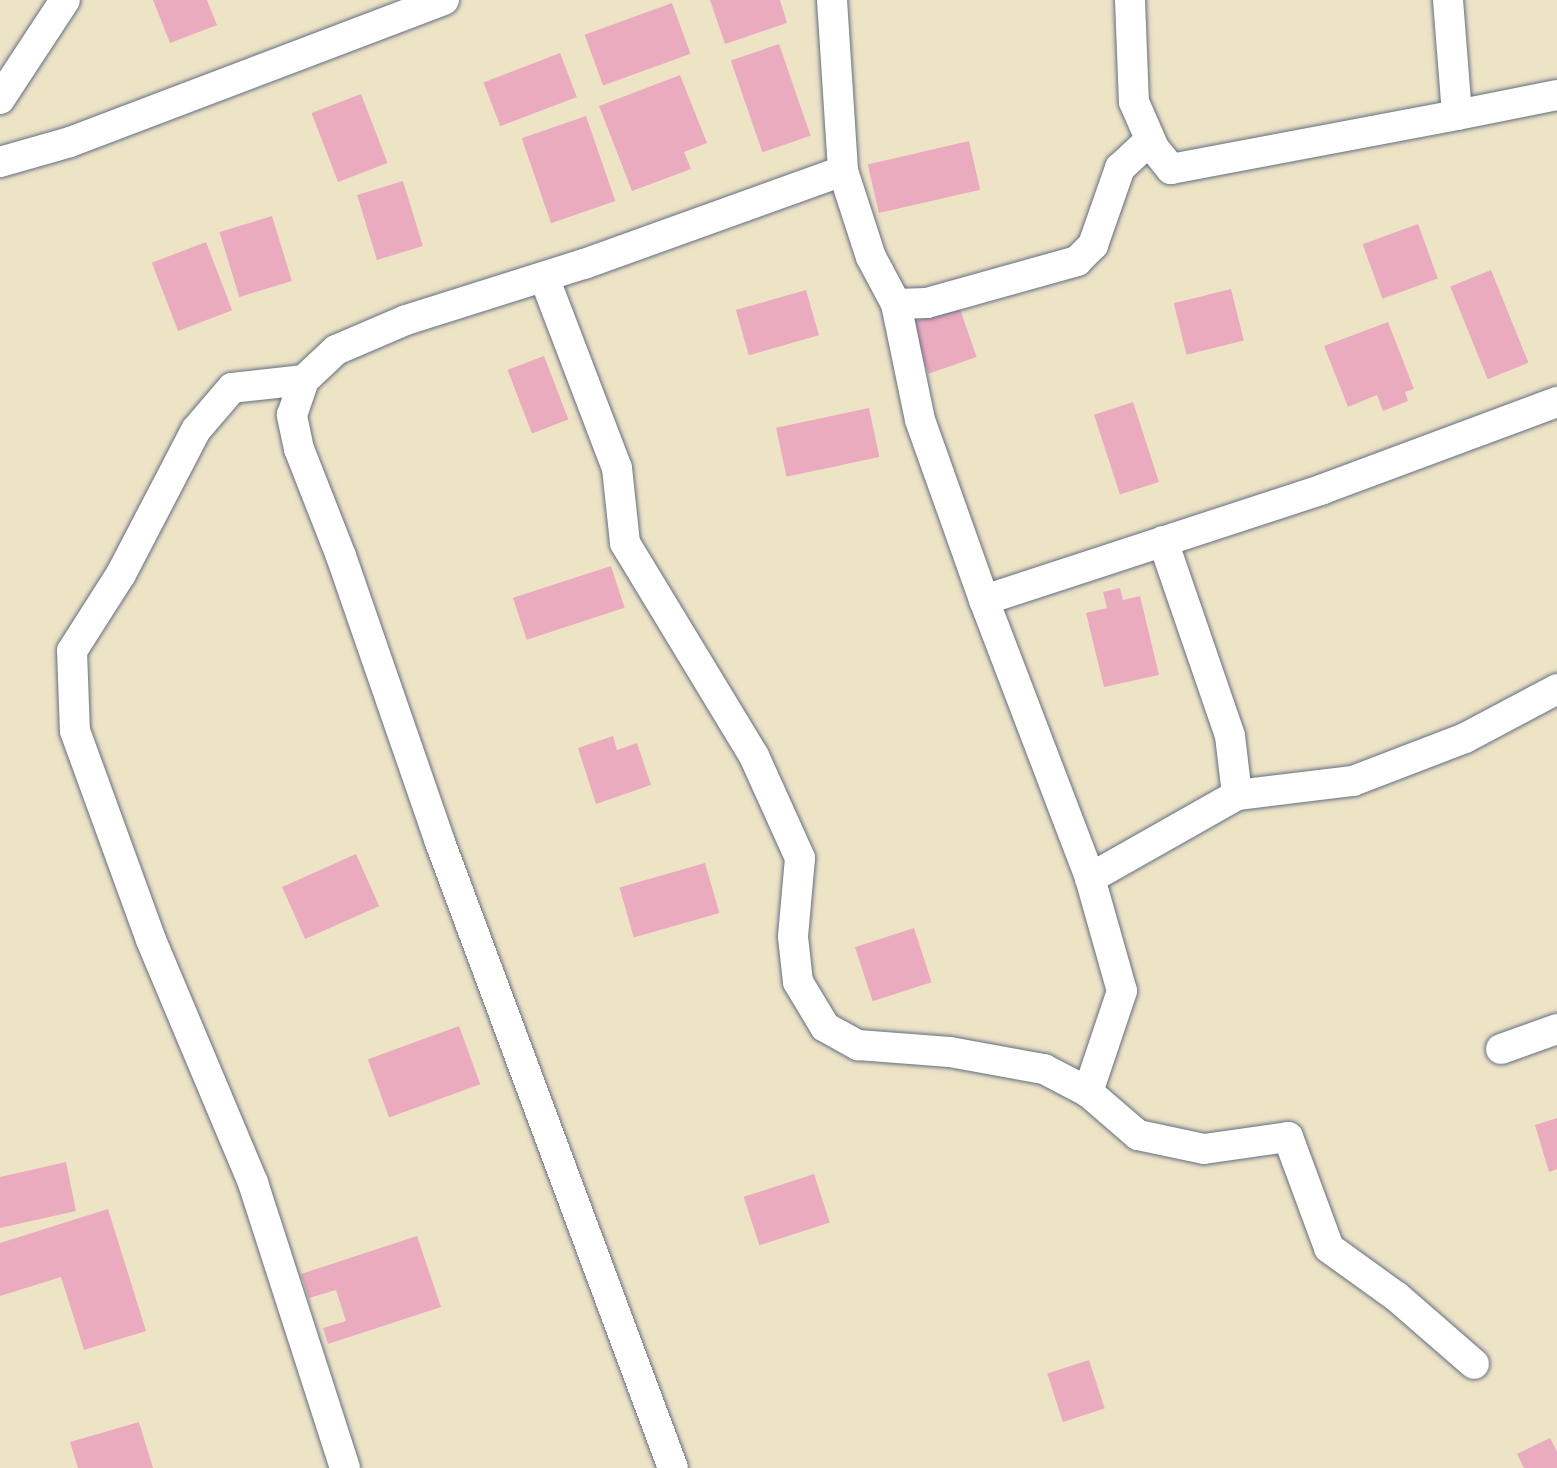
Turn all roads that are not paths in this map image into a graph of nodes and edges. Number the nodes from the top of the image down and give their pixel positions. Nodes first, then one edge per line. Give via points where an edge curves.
1 (65, 0) edge
2 (444, 0) edge
3 (832, 0) edge
4 (1130, 0) edge
5 (1448, 0) edge
6 (1557, 95) edge
7 (0, 99) edge
8 (1457, 115) junction
9 (1150, 140) junction
10 (0, 162) edge
11 (843, 171) junction
12 (544, 277) junction
13 (896, 304) junction
14 (304, 380) junction
15 (1557, 402) edge
16 (1163, 541) junction
17 (984, 600) junction
18 (1557, 689) edge
19 (1237, 795) junction
20 (1090, 878) junction
21 (1557, 1029) edge
22 (1501, 1049) dead end
23 (1088, 1092) junction
24 (1474, 1364) dead end
25 (345, 1468) edge
26 (673, 1468) edge

1 - 7 street
2 - 10 street via 70,142
3 - 11 street
4 - 9 street via 1134,102
5 - 8 street
6 - 8 street
8 - 9 street via 1171,169
9 - 13 street via 1119,168 1093,245 1077,261 927,303
11 - 12 street
11 - 13 street via 871,257
12 - 14 street via 407,320 336,350
12 - 23 street via 617,468 625,543 754,755 800,858 793,937 798,982 825,1027 858,1045 950,1052 1044,1069
13 - 17 street via 920,420
14 - 25 street via 232,388 196,430 121,574 72,651 75,731 151,940 253,1183
14 - 26 street via 292,415 299,449 540,1118
15 - 16 street via 1323,489
16 - 17 street
16 - 19 street via 1230,736
17 - 20 street
18 - 19 street via 1465,738 1353,780
19 - 20 street
20 - 23 street via 1122,991
21 - 22 street
23 - 24 street via 1138,1135 1204,1149 1288,1137 1329,1248 1397,1297

